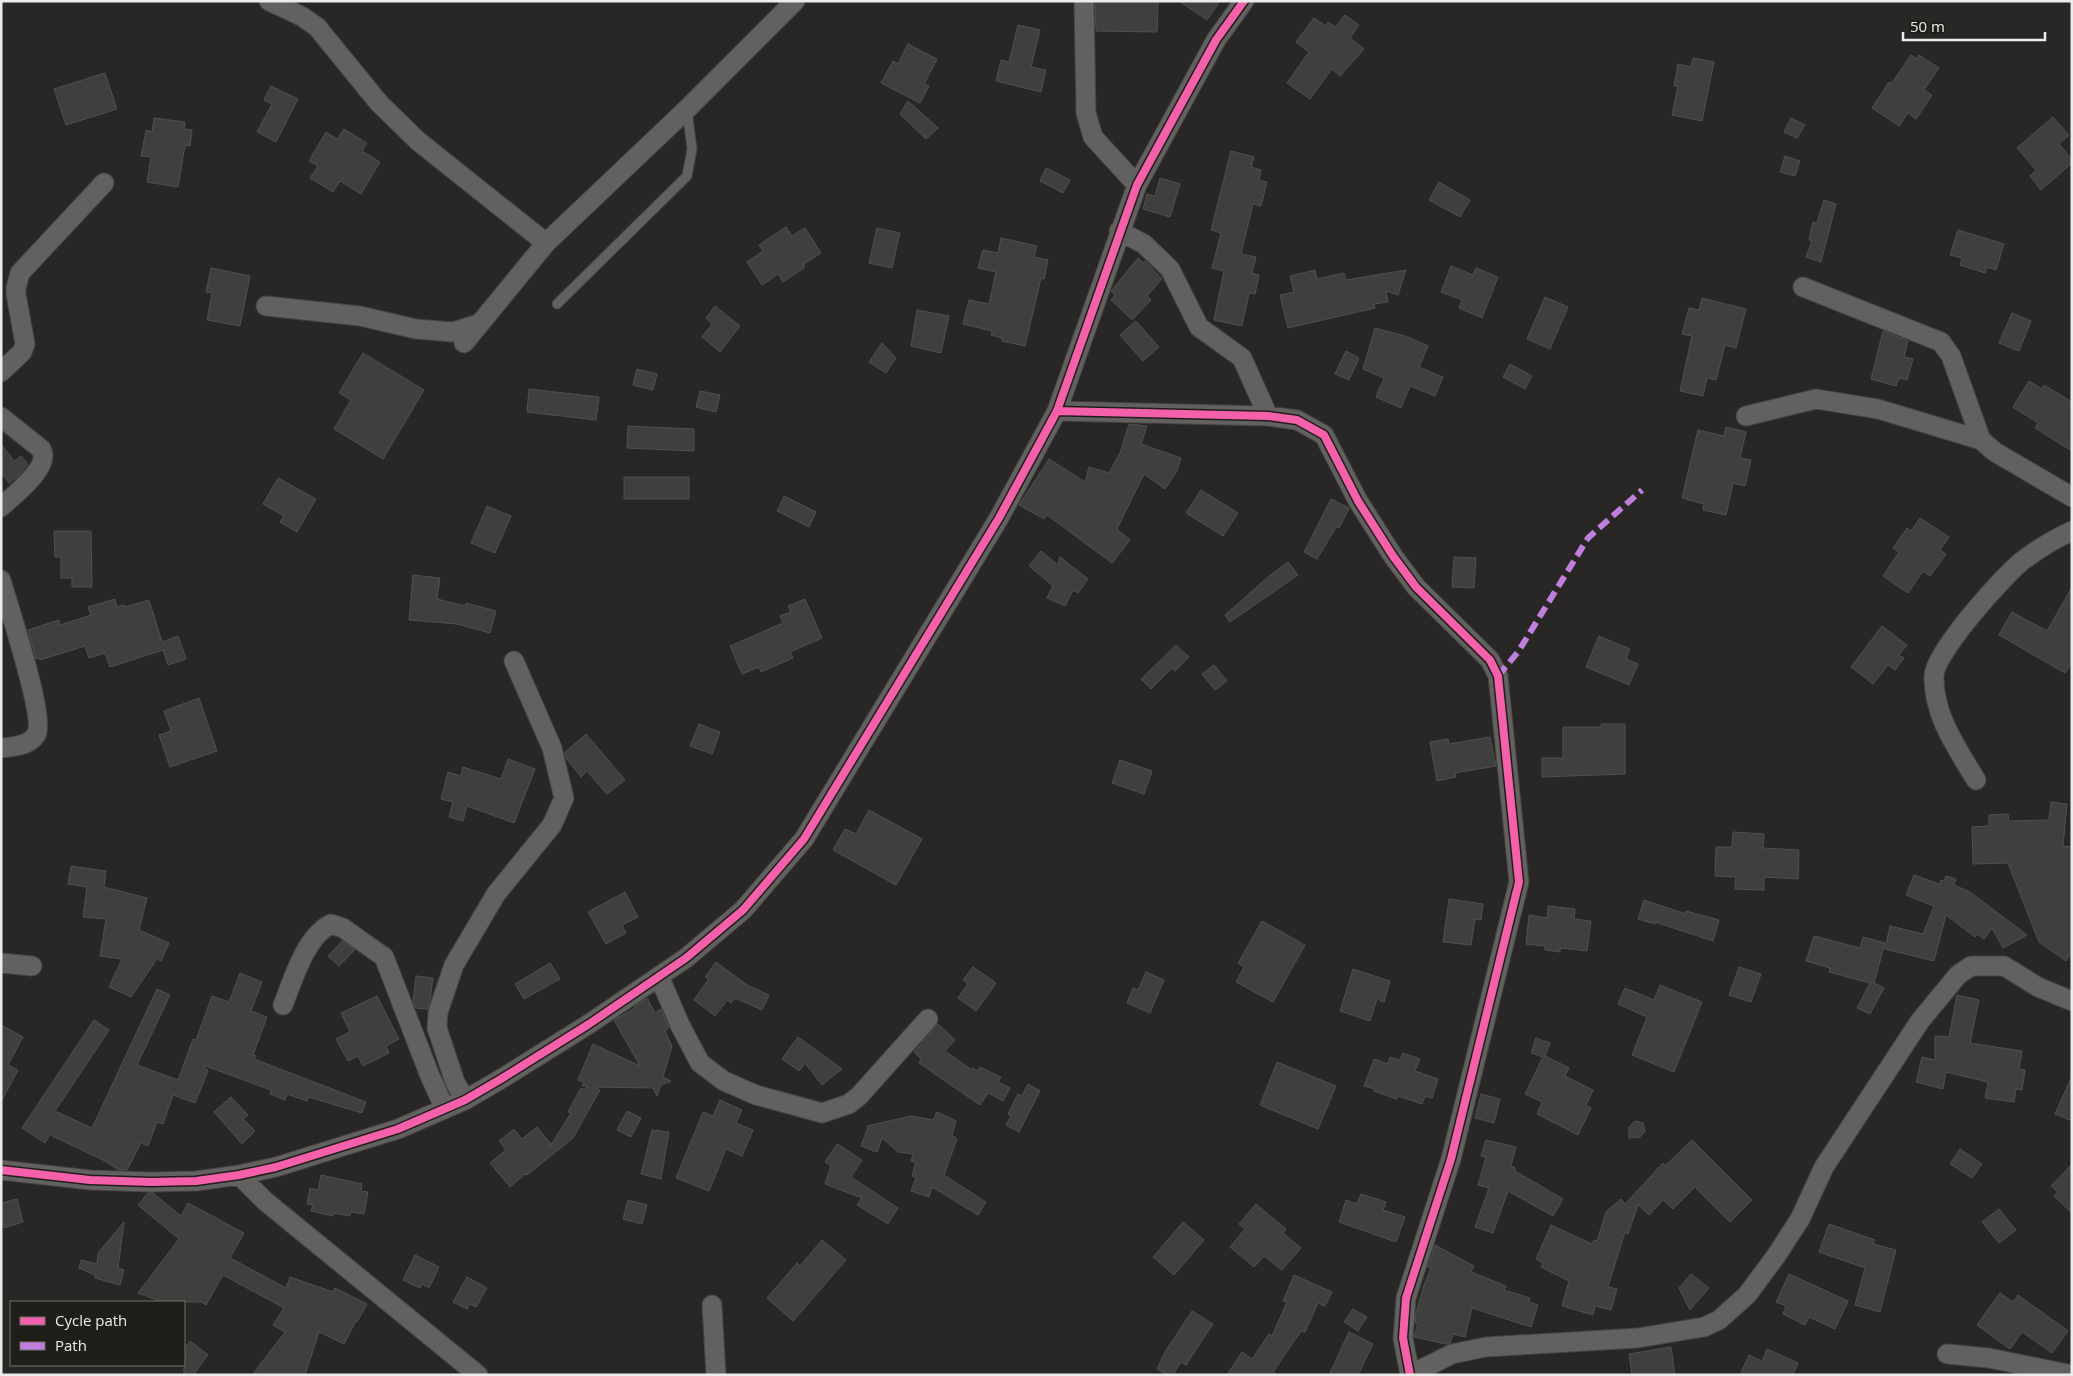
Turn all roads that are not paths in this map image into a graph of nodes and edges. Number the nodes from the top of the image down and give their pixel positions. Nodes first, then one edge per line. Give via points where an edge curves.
1 (269, 1) edge
2 (795, 1) edge
3 (1084, 1) edge
4 (1244, 1) edge
5 (687, 109) junction
6 (104, 183) dead end
7 (1137, 185) junction
8 (1119, 231) junction
9 (546, 243) junction
10 (1803, 287) dead end
11 (557, 304) dead end
12 (266, 306) dead end
13 (478, 324) junction
14 (464, 343) dead end
15 (1, 372) edge
16 (1057, 411) junction
17 (1268, 416) junction
18 (1746, 416) dead end
19 (1, 417) edge
20 (1981, 440) junction
21 (2072, 497) edge
22 (1, 507) edge
23 (2072, 530) edge
24 (1, 580) edge
25 (514, 661) dead end
26 (1, 748) edge
27 (1976, 780) dead end
28 (1, 963) edge
29 (32, 966) dead end
30 (659, 976) junction
31 (2072, 1001) edge
32 (283, 1005) dead end
33 (928, 1019) dead end
34 (465, 1100) junction
35 (445, 1109) junction
36 (1, 1170) edge
37 (239, 1175) junction
38 (712, 1306) dead end
39 (1947, 1354) dead end
40 (478, 1375) edge
41 (716, 1375) edge
42 (1410, 1375) edge
43 (2072, 1375) edge

1 - 9 street via 317,27 379,103 418,141
2 - 5 street
3 - 7 street via 1086,113 1093,136
4 - 7 street via 1216,40
5 - 9 street
5 - 11 lane via 692,149 687,176
6 - 15 street via 20,273 16,294 25,344 22,352
7 - 8 street
8 - 16 street
8 - 17 street via 1144,244 1170,269 1199,327 1242,358
9 - 13 street
10 - 20 street via 1942,342 1951,356
12 - 13 street via 360,316 416,329 453,332
13 - 14 street
16 - 17 street
16 - 30 street via 999,518 804,839 743,910 686,958
17 - 42 street via 1297,420 1324,435 1358,501 1393,556 1416,587 1490,660 1498,676 1518,882 1451,1159 1406,1298 1402,1338
18 - 20 street via 1816,399 1878,409
19 - 22 street via 38,447 43,456 39,469
20 - 21 street via 1995,452
23 - 27 street via 2019,564 1948,644 1934,674 1944,727
24 - 26 street via 36,704 38,730 28,742
25 - 34 street via 552,748 564,798 552,825 496,894 454,965 438,1012 437,1028 455,1082
28 - 29 street
30 - 33 street via 700,1063 724,1080 756,1095 822,1112 849,1104 859,1096
30 - 34 street via 590,1024
31 - 42 street via 2038,987 2004,966 1971,966 1958,976 1920,1021 1824,1167 1800,1219 1776,1256 1747,1295 1719,1320 1704,1326 1638,1338 1486,1347 1452,1354
32 - 35 street via 298,964 321,929 331,924 343,928 384,957
34 - 35 street
35 - 37 street via 360,1142
36 - 37 street via 90,1180 151,1182
37 - 40 street via 265,1201
38 - 41 street
39 - 43 street via 1989,1358

